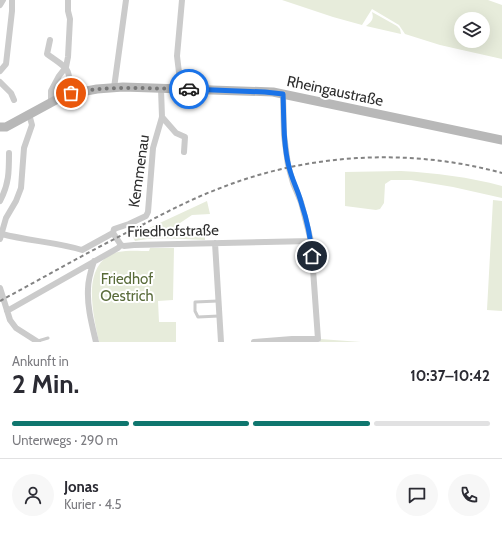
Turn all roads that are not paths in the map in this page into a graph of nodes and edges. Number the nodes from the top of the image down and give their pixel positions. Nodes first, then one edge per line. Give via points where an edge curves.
1 (3, 0) edge
2 (12, 0) edge
3 (68, 0) edge
4 (126, 0) edge
5 (182, 0) edge
6 (0, 5) edge
7 (50, 40) dead end
8 (66, 67) junction
9 (0, 71) edge
10 (0, 82) edge
11 (114, 88) junction
12 (161, 89) junction
13 (181, 89) junction
14 (71, 93) junction
15 (283, 94) junction
16 (14, 100) dead end
17 (51, 102) junction
18 (29, 114) junction
19 (162, 117) junction
20 (0, 128) edge
21 (502, 140) edge
22 (184, 152) dead end
23 (9, 153) dead end
24 (9, 175) junction
25 (22, 178) junction
26 (0, 201) edge
27 (113, 233) junction
28 (1, 237) edge
29 (311, 241) junction
30 (215, 243) junction
31 (121, 245) junction
32 (94, 261) junction
33 (0, 288) edge
34 (218, 301) junction
35 (6, 311) junction
36 (219, 316) junction
37 (48, 338) dead end
38 (292, 341) edge
39 (38, 342) edge
40 (96, 342) edge
41 (221, 342) edge
42 (254, 342) edge

1 - 6 street
2 - 9 street via 8,55 6,64
3 - 8 street via 70,19
4 - 11 street
5 - 13 street via 178,56
7 - 8 street via 47,54
8 - 14 street
8 - 17 street via 51,91
10 - 16 street
11 - 12 main road, Rheingaustraße
11 - 14 main road, Rheingaustraße
12 - 13 main road, Rheingaustraße
12 - 19 street, Kemmenau
13 - 15 main road, Rheingaustraße
14 - 17 main road, Rheingaustraße
15 - 21 main road, Rheingaustraße
15 - 29 street via 287,160
17 - 18 main road, Rheingaustraße
18 - 20 main road, Rheingaustraße
18 - 25 street via 32,125 24,148
19 - 22 street, Kemmenau via 176,133 185,138
19 - 27 street, Kemmenau via 153,148 148,214 114,229
23 - 24 street
24 - 25 street
24 - 26 street
25 - 28 street via 20,194 6,218
27 - 28 street via 82,250
27 - 31 street
29 - 30 street, Friedhofstraße
29 - 38 street via 318,339
30 - 31 street, Friedhofstraße
30 - 34 street
31 - 32 street, Friedhofstraße
32 - 35 street, Friedhofstraße
32 - 40 street via 88,295
33 - 35 street
34 - 36 street
34 - 36 lane via 195,302 195,311 198,317
35 - 39 street via 16,328
36 - 41 street
37 - 39 lane
38 - 42 street

